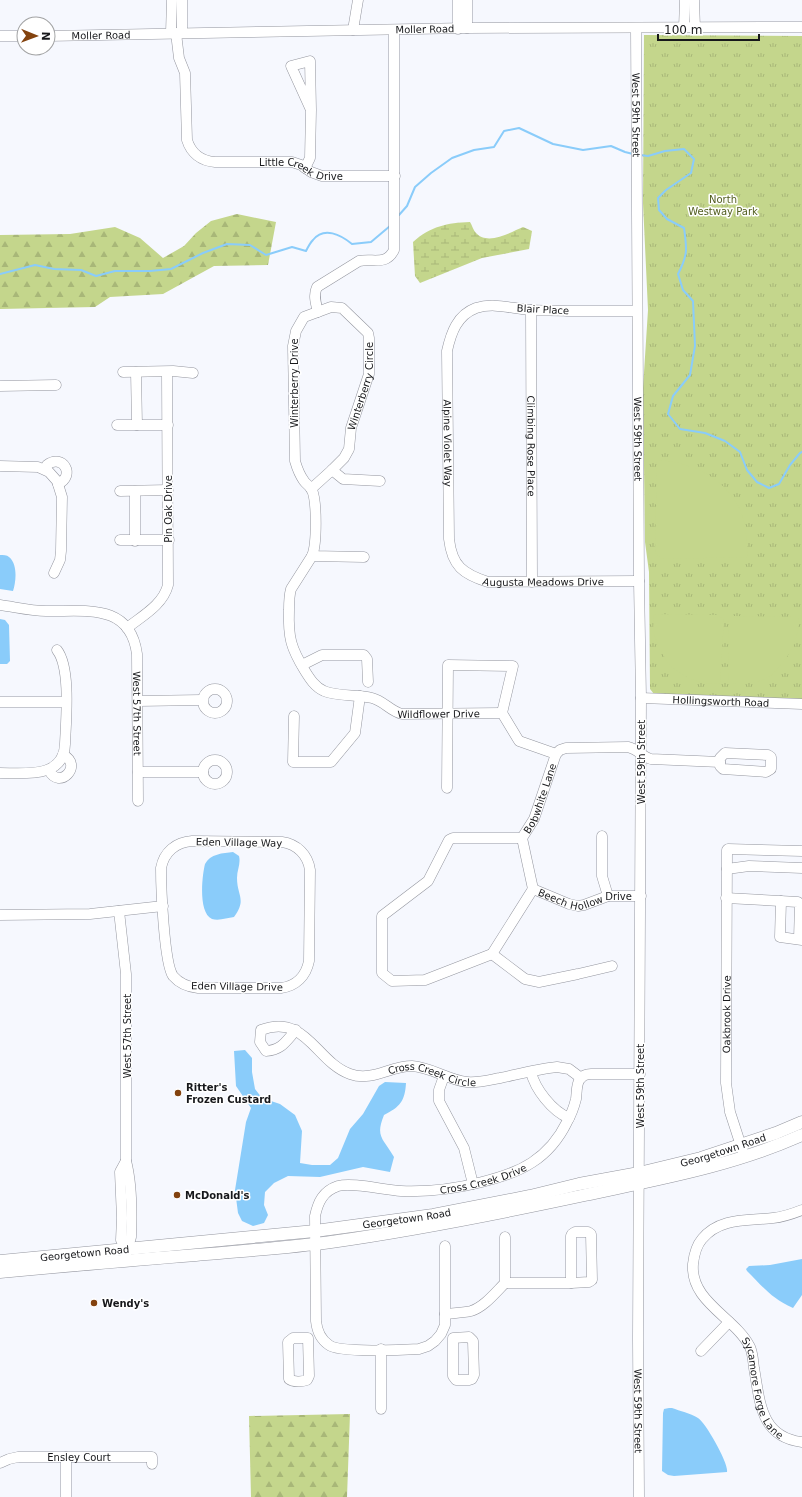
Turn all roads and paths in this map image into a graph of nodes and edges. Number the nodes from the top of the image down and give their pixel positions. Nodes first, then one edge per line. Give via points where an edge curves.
1 (172, 0) edge
2 (182, 0) edge
3 (358, 0) edge
4 (458, 0) edge
5 (467, 0) edge
6 (685, 0) edge
7 (694, 0) edge
8 (802, 27) edge
9 (462, 28) junction
10 (636, 28) junction
11 (689, 28) junction
12 (353, 30) junction
13 (394, 30) junction
14 (176, 33) junction
15 (0, 36) edge
16 (16, 36) edge
17 (56, 36) edge
18 (311, 110) dead end
19 (305, 168) junction
20 (395, 176) junction
21 (531, 310) junction
22 (637, 311) junction
23 (318, 312) junction
24 (455, 326) joint
25 (123, 372) dead end
26 (136, 372) junction
27 (167, 372) junction
28 (193, 373) dead end
29 (56, 384) dead end
30 (0, 386) edge
31 (117, 425) dead end
32 (137, 425) junction
33 (168, 425) junction
34 (0, 466) edge
35 (332, 470) junction
36 (49, 472) junction
37 (380, 481) dead end
38 (58, 484) junction
39 (311, 489) junction
40 (120, 490) dead end
41 (135, 490) junction
42 (168, 490) junction
43 (120, 540) dead end
44 (169, 540) junction
45 (135, 541) junction
46 (312, 556) junction
47 (364, 557) dead end
48 (454, 561) joint
49 (54, 573) dead end
50 (639, 580) junction
51 (532, 582) junction
52 (289, 598) joint
53 (0, 605) edge
54 (127, 628) junction
55 (57, 650) dead end
56 (302, 665) junction
57 (368, 682) dead end
58 (360, 696) junction
59 (641, 698) junction
60 (202, 700) dead end
61 (138, 701) junction
62 (0, 702) edge
63 (66, 702) junction
64 (802, 704) edge
65 (502, 713) junction
66 (448, 714) junction
67 (294, 716) dead end
68 (641, 753) junction
69 (556, 754) junction
70 (720, 762) junction
71 (138, 772) junction
72 (203, 772) dead end
73 (0, 773) edge
74 (447, 788) dead end
75 (138, 801) dead end
76 (602, 836) dead end
77 (522, 838) junction
78 (802, 851) edge
79 (802, 868) edge
80 (727, 869) junction
81 (533, 889) junction
82 (608, 896) junction
83 (641, 896) junction
84 (726, 898) junction
85 (781, 901) junction
86 (163, 906) junction
87 (119, 911) junction
88 (310, 913) joint
89 (0, 915) edge
90 (800, 939) edge
91 (492, 954) junction
92 (612, 966) dead end
93 (296, 1030) dead end
94 (531, 1072) junction
95 (640, 1074) junction
96 (444, 1076) junction
97 (581, 1078) junction
98 (569, 1118) junction
99 (802, 1122) edge
100 (802, 1135) edge
101 (741, 1146) junction
102 (745, 1158) junction
103 (639, 1179) junction
104 (473, 1184) junction
105 (802, 1210) edge
106 (315, 1231) junction
107 (505, 1237) dead end
108 (315, 1243) junction
109 (445, 1246) dead end
110 (126, 1255) junction
111 (0, 1260) edge
112 (0, 1272) edge
113 (505, 1283) junction
114 (571, 1283) junction
115 (445, 1314) junction
116 (729, 1322) junction
117 (442, 1332) junction
118 (319, 1333) junction
119 (308, 1338) dead end
120 (453, 1338) dead end
121 (381, 1349) junction
122 (701, 1351) dead end
123 (382, 1409) dead end
124 (802, 1442) edge
125 (66, 1457) junction
126 (0, 1463) edge
127 (152, 1464) dead end
128 (66, 1497) edge
129 (640, 1497) edge

1 - 14 street
2 - 14 street
3 - 12 street
4 - 9 street
5 - 9 street
6 - 11 street
7 - 11 street
8 - 11 street, Moller Road
9 - 10 street, Moller Road
9 - 13 street, Moller Road
10 - 11 street, Moller Road
10 - 22 street, West 59th Street
12 - 13 street, Moller Road
12 - 14 street, Moller Road
13 - 20 street
14 - 17 street, Moller Road
14 - 19 street, Little Creek Drive via 179,58 185,73 187,140 193,151 198,156 215,162 289,161
15 - 16 street
18 - 19 street via 310,158
19 - 20 street, Little Creek Drive via 324,176
20 - 23 street via 393,252 383,260 359,261 317,287 314,296
21 - 22 street, Blair Place
21 - 24 street, Blair Place via 489,306 476,309 464,316
21 - 51 street, Climbing Rose Place
22 - 50 street, West 59th Street
23 - 35 street, Winterberry Circle via 333,306 342,308 367,332 369,338 369,374 351,428 350,449
23 - 39 street, Winterberry Drive via 306,316 300,322 293,343 295,460 300,475
24 - 48 street, Alpine Violet Way via 447,351 448,539
25 - 26 street
26 - 27 street
26 - 32 street
27 - 28 street
27 - 33 street, Pin Oak Drive
29 - 30 street
31 - 32 street
32 - 33 street
33 - 42 street, Pin Oak Drive
34 - 36 street via 33,466
35 - 37 street via 343,479
35 - 39 street, Winterberry Circle
36 - 38 street
36 - 38 street via 47,464 50,462 59,461 66,466 64,481
38 - 49 street via 62,497 61,551
39 - 46 street, Winterberry Drive via 314,499 315,538
40 - 41 street
41 - 42 street
41 - 45 street
42 - 44 street, Pin Oak Drive
43 - 45 street
44 - 45 street
44 - 54 street, Pin Oak Drive via 169,580 166,593 157,604
46 - 47 street
46 - 52 street, Winterberry Drive via 291,588
48 - 51 street, Augusta Meadows Drive via 468,574 488,582
50 - 51 street, Augusta Meadows Drive
50 - 59 street, West 59th Street
52 - 56 street, Wildflower Drive via 289,638
53 - 54 street via 44,611 99,612 114,617
54 - 61 street, West 57th Street via 136,648
55 - 63 street via 64,665
56 - 57 street via 322,655 364,655 367,659
56 - 58 street, Wildflower Drive via 320,689 330,693
58 - 66 street, Wildflower Drive via 375,699 402,714
58 - 67 street via 355,733 331,762 293,762
59 - 64 street, Hollingsworth Road
59 - 68 street, West 59th Street
60 - 61 street
61 - 71 street, West 57th Street
62 - 63 street
63 - 73 street via 65,748 56,763 36,772
65 - 66 street, Wildflower Drive
65 - 66 street via 513,666 448,666
65 - 69 street via 519,741
66 - 74 street
68 - 69 street via 630,747 613,747 565,748
68 - 70 street via 651,759
68 - 83 street, West 59th Street
69 - 77 street, Bobwhite Lane via 534,819
70 - 70 street via 721,756 725,754 767,755 771,757 772,766 766,772 726,770 722,769
71 - 72 street
71 - 75 street, West 57th Street
76 - 82 street via 602,876
77 - 81 street, Bobwhite Lane
77 - 91 street via 449,840 428,881 382,916 382,974 392,981 425,980
78 - 80 street, Oakbrook Drive via 728,848
79 - 80 street via 749,866
80 - 84 street, Oakbrook Drive
81 - 82 street, Beech Hollow Drive via 576,906
81 - 91 street, Beech Hollow Drive
82 - 83 street, Beech Hollow Drive
83 - 95 street, West 59th Street
84 - 85 street
84 - 101 street, Oakbrook Drive via 726,1083 730,1112
85 - 90 street via 800,904
85 - 90 street via 779,935 781,938
86 - 87 street
86 - 88 street, Eden Village Way via 162,865 167,854 180,844 192,841 280,842 298,848 309,864
86 - 88 street, Eden Village Drive via 170,969 180,982 198,988 278,989 296,983 303,976 308,964
87 - 89 street via 90,914
87 - 110 street, West 57th Street via 127,988 126,1161 120,1172 121,1240
91 - 92 street via 525,979 539,982
93 - 96 street, Cross Creek Circle via 336,1066 350,1074 372,1076 413,1066
94 - 96 street, Cross Creek Circle via 478,1082
94 - 97 street, Cross Creek Circle via 563,1068 571,1070
94 - 98 street via 537,1088 559,1113
95 - 97 street via 585,1074
95 - 103 street, West 59th Street
96 - 104 street via 439,1090 439,1101 464,1148
97 - 98 street, Cross Creek Drive
98 - 104 street, Cross Creek Drive via 557,1139 538,1159 525,1168
99 - 101 main road, Georgetown Road
100 - 102 main road, Georgetown Road
101 - 102 street, Oakbrook Drive
101 - 103 main road, Georgetown Road
102 - 103 main road, Georgetown Road via 702,1170
103 - 106 main road, Georgetown Road via 579,1184 433,1215
103 - 108 main road, Georgetown Road via 450,1223
103 - 129 street, West 59th Street
104 - 106 street, Cross Creek Drive via 421,1191 338,1186 326,1193 318,1203
105 - 116 street, Sycamore Forge Lane via 778,1217 726,1222 712,1229 701,1240 693,1260 696,1285 706,1300
106 - 108 street, Cross Creek Drive
106 - 110 main road, Georgetown Road
107 - 113 street
108 - 110 main road, Georgetown Road
108 - 118 street, Cross Creek Drive via 316,1321
109 - 115 street
110 - 111 main road, Georgetown Road
110 - 112 main road, Georgetown Road
113 - 114 street
113 - 115 street via 477,1308 467,1312
114 - 114 street via 588,1283 592,1280 590,1232 572,1234
115 - 117 street
116 - 122 street
116 - 124 street, Sycamore Forge Lane via 750,1348 765,1418 779,1434
117 - 120 street
117 - 121 street via 435,1341 422,1348
118 - 119 street
118 - 121 street via 327,1344 338,1349
121 - 123 street
125 - 126 street, Ensley Court via 14,1458
125 - 127 street, Ensley Court via 152,1457
125 - 128 street

